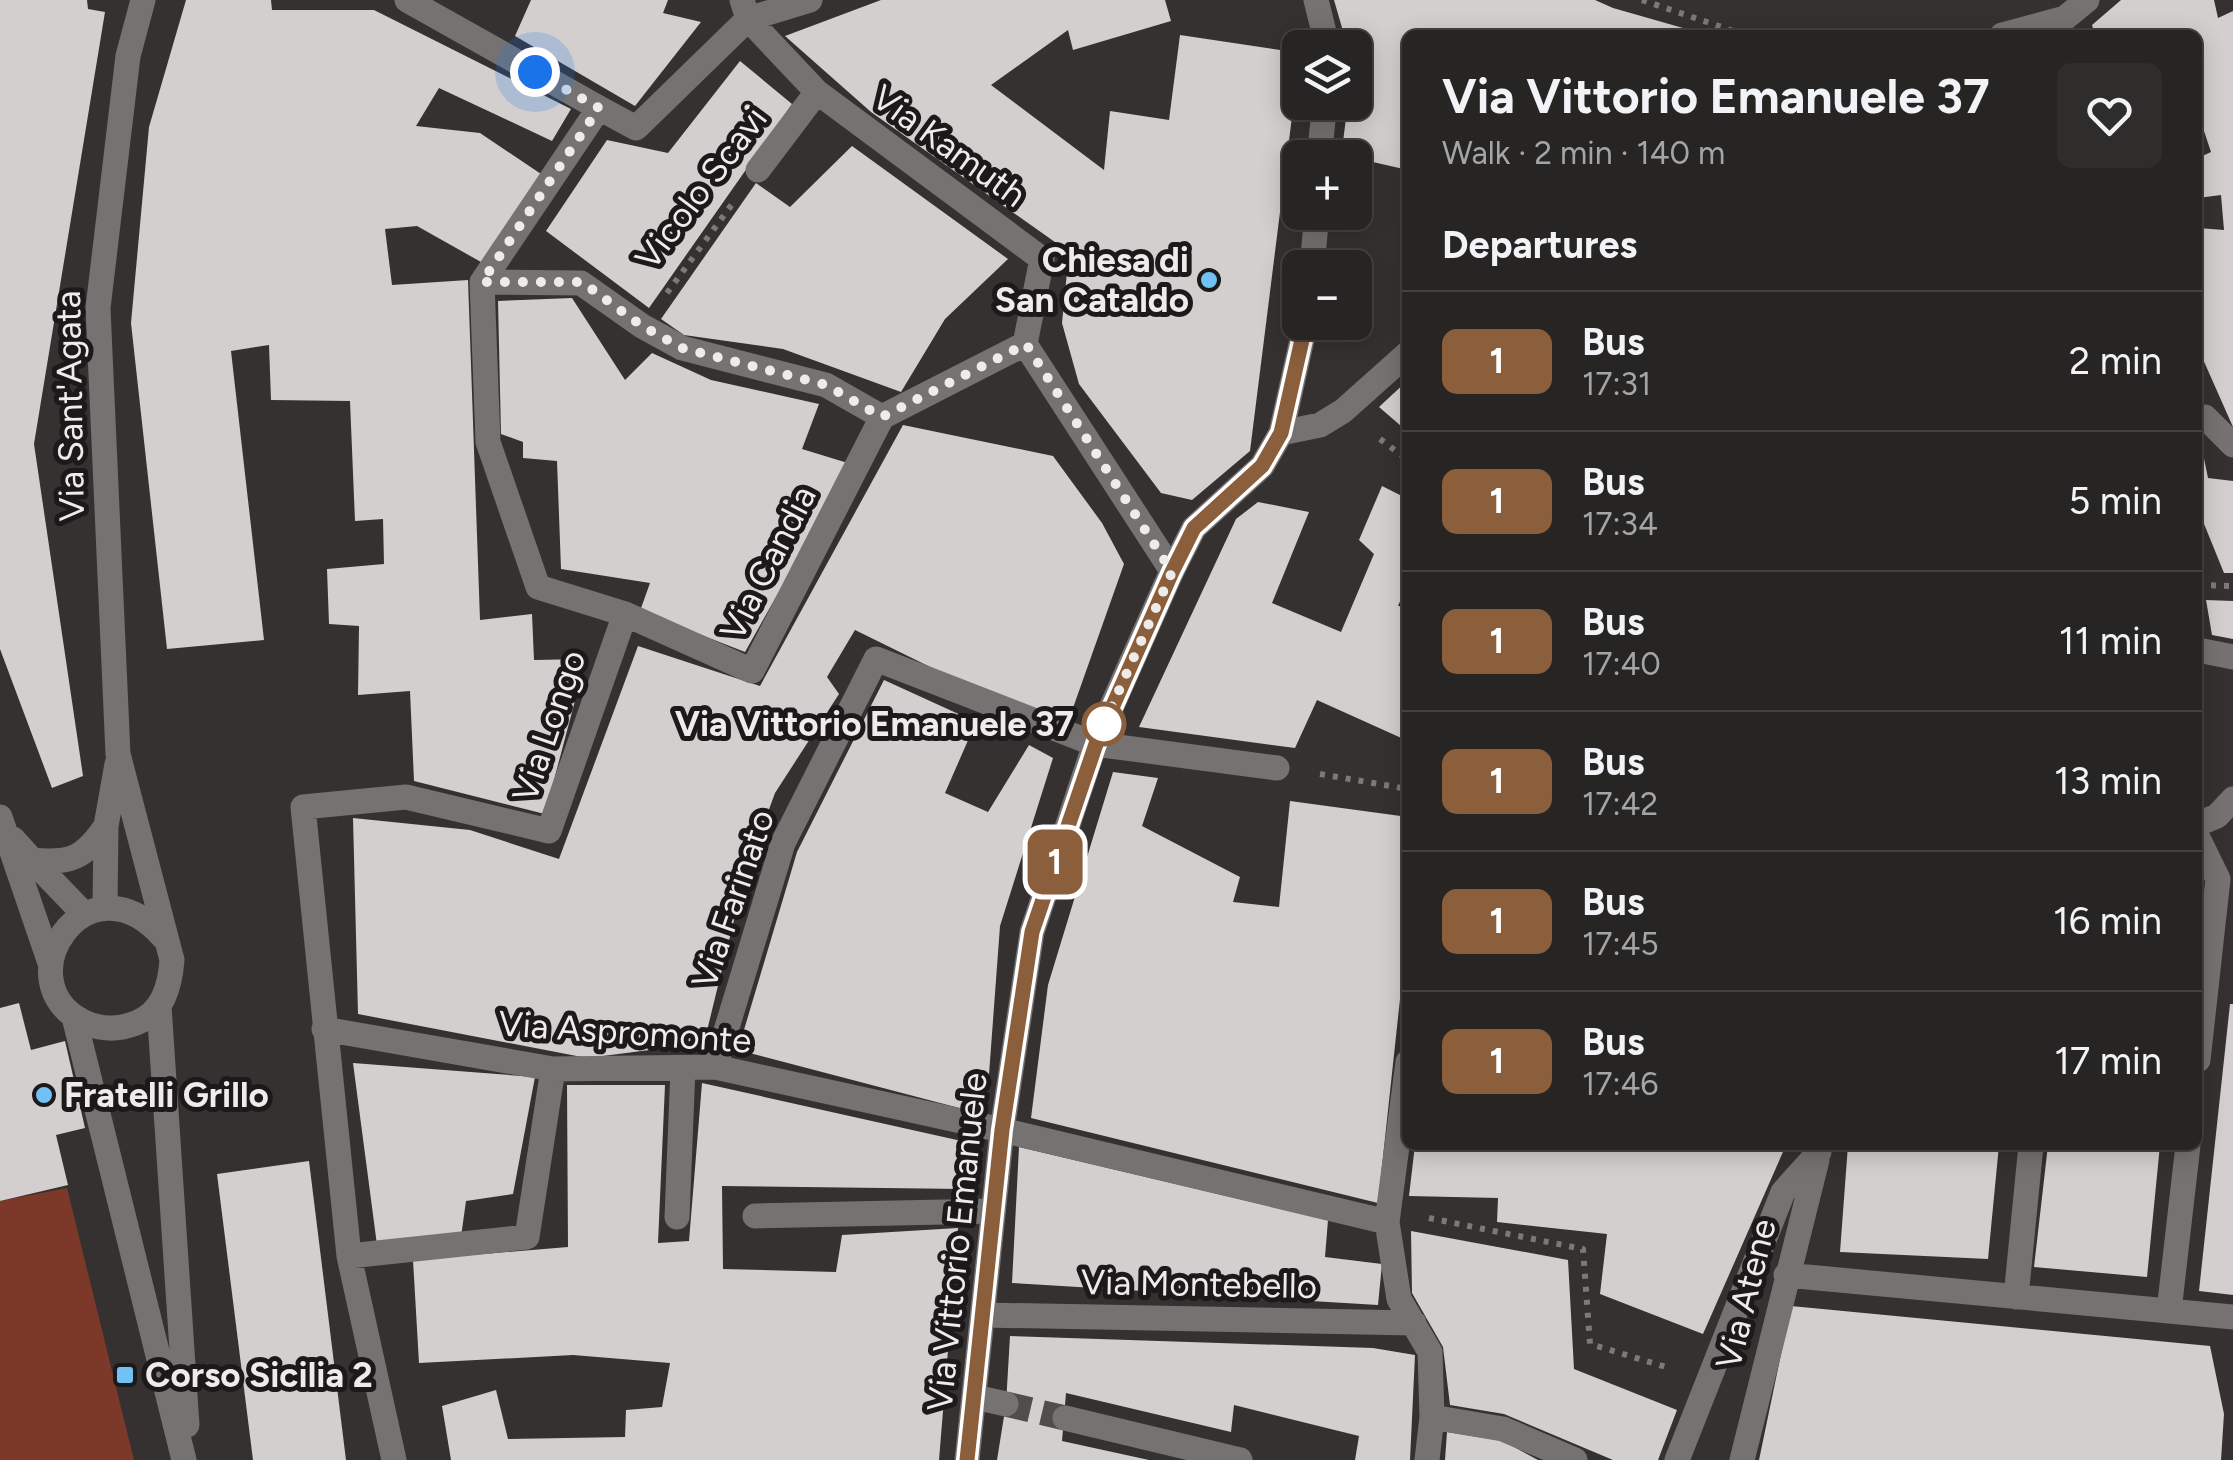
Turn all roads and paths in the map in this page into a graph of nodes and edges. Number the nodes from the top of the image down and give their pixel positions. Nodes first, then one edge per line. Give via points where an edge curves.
1 (143, 0) edge
2 (407, 0) edge
3 (810, 0) edge
4 (1316, 0) edge
5 (1642, 0) edge
6 (2087, 0) edge
7 (745, 10) edge
8 (1324, 30) edge
9 (1730, 30) edge
10 (2021, 30) edge
11 (817, 92) junction
12 (599, 108) junction
13 (758, 170) joint
14 (482, 282) junction
15 (642, 326) junction
16 (1302, 340) edge
17 (1026, 344) junction
18 (1402, 358) edge
19 (882, 417) junction
20 (2202, 419) edge
21 (1281, 433) junction
22 (2233, 444) edge
23 (1172, 572) junction
24 (2202, 585) edge
25 (2233, 586) edge
26 (625, 614) junction
27 (2202, 651) edge
28 (2233, 657) edge
29 (1096, 744) junction
30 (118, 754) junction
31 (1278, 768) joint
32 (1402, 787) edge
33 (2233, 799) edge
34 (2202, 822) edge
35 (3, 824) edge
36 (106, 826) junction
37 (2202, 846) edge
38 (32, 860) junction
39 (94, 911) junction
40 (163, 937) junction
41 (50, 963) junction
42 (159, 1006) junction
43 (74, 1017) junction
44 (2202, 1024) edge
45 (324, 1029) junction
46 (683, 1068) junction
47 (715, 1068) junction
48 (553, 1069) junction
49 (1402, 1108) edge
50 (1002, 1130) junction
51 (1818, 1150) edge
52 (1819, 1150) edge
53 (2030, 1150) edge
54 (2187, 1150) edge
55 (993, 1212) junction
56 (756, 1216) dead end
57 (1388, 1216) junction
58 (676, 1218) dead end
59 (349, 1256) junction
60 (1786, 1275) junction
61 (2016, 1296) junction
62 (2170, 1310) junction
63 (983, 1315) junction
64 (2233, 1316) edge
65 (1414, 1323) junction
66 (1710, 1380) junction
67 (975, 1396) junction
68 (1006, 1404) tunnel mouth
69 (1432, 1416) junction
70 (1066, 1418) tunnel mouth
71 (187, 1460) edge
72 (394, 1460) edge
73 (967, 1460) edge
74 (1240, 1460) edge
75 (1427, 1460) edge
76 (1575, 1460) edge
77 (1677, 1460) edge
78 (1742, 1460) edge

1 - 30 street, Via Sant'Agata via 128,56 98,308
2 - 12 street
3 - 7 street
4 - 8 street
5 - 9 path
6 - 10 street via 2065,18
7 - 11 street, Via Kamuth
7 - 12 street via 636,128
11 - 13 street, Vicolo Scavi
11 - 17 street, Via Kamuth via 1042,258
12 - 14 street
13 - 15 path, Vicolo Scavi
14 - 15 street via 582,282
14 - 26 street, Via Longo via 488,442 538,587
15 - 19 street via 682,348 826,385
16 - 21 street, Via Vittorio Emanuele
17 - 19 street
17 - 23 street
18 - 21 street via 1320,425
19 - 26 street, Via Candia via 752,670
20 - 22 street
21 - 23 street, Via Vittorio Emanuele via 1262,466 1194,528
23 - 29 street, Via Vittorio Emanuele
24 - 25 path
26 - 45 street, Via Longo via 549,831 406,798 304,807
27 - 28 street
29 - 31 street, Via Farinato
29 - 47 street, Via Farinato via 876,659 782,843
29 - 50 street, Via Vittorio Emanuele via 1032,932
30 - 36 street
30 - 40 street
31 - 32 path
33 - 34 street
35 - 38 street
35 - 41 street
36 - 38 street via 90,850 61,862
36 - 39 street
37 - 44 street via 2218,879
38 - 39 street
39 - 40 street via 128,910
39 - 41 street via 67,926
40 - 42 street via 172,960
41 - 43 street via 60,1002
42 - 43 street via 141,1022 118,1029
42 - 71 street
43 - 71 street
45 - 48 street, Via Aspromonte
45 - 59 street, Via Longo
46 - 47 street, Via Aspromonte
46 - 48 street, Via Aspromonte
46 - 58 street
47 - 50 street, Via Aspromonte
48 - 59 street via 527,1237
49 - 57 street
50 - 55 street, Via Vittorio Emanuele
50 - 57 street, Via Aspromonte
51 - 66 street via 1783,1192
52 - 60 street, Via Atene
53 - 61 street
54 - 62 street
55 - 56 street
55 - 63 street, Via Vittorio Emanuele
57 - 65 street via 1399,1299
57 - 66 path via 1583,1249 1590,1344
59 - 72 street, Via Longo
60 - 61 street
60 - 78 street, Via Atene
61 - 62 street
62 - 64 street
63 - 65 street, Via Montebello
63 - 67 street, Via Vittorio Emanuele
65 - 69 street via 1430,1352
66 - 77 street
67 - 68 street
67 - 73 street, Via Vittorio Emanuele
69 - 75 street
69 - 76 street via 1503,1429
70 - 74 street

